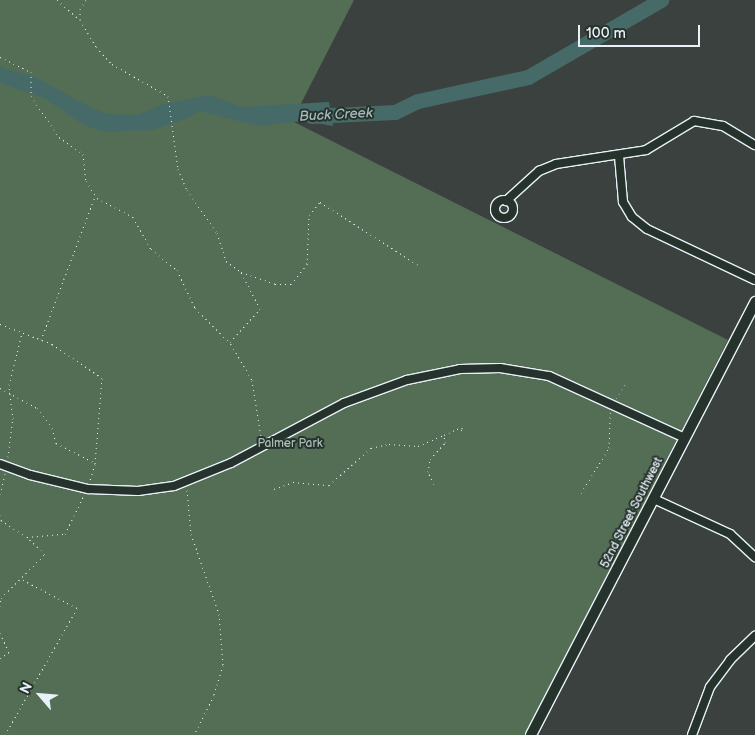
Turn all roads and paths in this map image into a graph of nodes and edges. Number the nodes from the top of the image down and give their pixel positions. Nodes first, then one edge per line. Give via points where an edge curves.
1 (57, 0) edge
2 (86, 0) edge
3 (80, 20) junction
4 (0, 57) edge
5 (755, 145) edge
6 (619, 156) junction
7 (96, 195) junction
8 (506, 201) dead end
9 (418, 265) dead end
10 (240, 272) junction
11 (755, 280) edge
12 (755, 302) edge
13 (0, 324) edge
14 (22, 333) junction
15 (40, 340) junction
16 (229, 342) junction
17 (627, 382) dead end
18 (0, 388) edge
19 (10, 393) junction
20 (613, 403) junction
21 (458, 429) dead end
22 (444, 435) junction
23 (685, 438) junction
24 (262, 446) junction
25 (95, 464) junction
26 (3, 465) edge
27 (186, 481) junction
28 (434, 484) dead end
29 (88, 489) junction
30 (274, 489) dead end
31 (581, 493) dead end
32 (0, 494) edge
33 (654, 499) junction
34 (0, 515) edge
35 (1, 521) edge
36 (27, 537) junction
37 (755, 557) edge
38 (20, 578) junction
39 (0, 606) edge
40 (0, 633) edge
41 (755, 636) edge
42 (0, 658) edge
43 (5, 735) edge
44 (194, 735) edge
45 (531, 735) edge
46 (692, 735) edge

1 - 3 path
2 - 3 path via 80,9
3 - 10 path via 96,47 112,64 161,90 169,99 174,154 187,190 218,233 226,261
4 - 7 path via 33,74 31,96 59,137 83,154 86,181
5 - 6 street via 723,126 694,122 646,150
6 - 8 street via 556,164 539,172
6 - 11 street via 623,202 632,217 647,229
7 - 15 path
7 - 16 path via 133,217 151,248 176,270 195,308
9 - 10 path via 320,202 309,215 307,264 297,280 290,284 275,284
10 - 16 path via 260,309
12 - 23 street, 52nd Street Southwest
13 - 14 path
14 - 15 path
14 - 19 path
15 - 25 path via 102,378
16 - 24 path via 252,380
17 - 20 path
18 - 19 path
19 - 25 path via 37,408 52,428 56,443
19 - 26 path via 13,419
20 - 23 street
20 - 24 street via 549,376 500,368 460,369 407,380 344,403
20 - 31 path via 609,416 610,448
21 - 22 path
22 - 28 path via 445,443 429,462 428,472
22 - 30 path via 418,446 389,444 371,448 329,485 293,482
23 - 33 street, 52nd Street Southwest
24 - 27 street
25 - 29 path
26 - 29 street via 30,476
26 - 32 path
27 - 29 street via 138,491
27 - 44 path via 191,534 219,614 222,665 214,695
29 - 36 path via 65,534
33 - 37 street via 730,534
33 - 45 street, 52nd Street Southwest
34 - 35 path
35 - 36 path
36 - 38 path via 45,554
38 - 39 path via 1,598
38 - 43 path via 77,608
40 - 42 path via 8,652
41 - 46 street via 714,680

